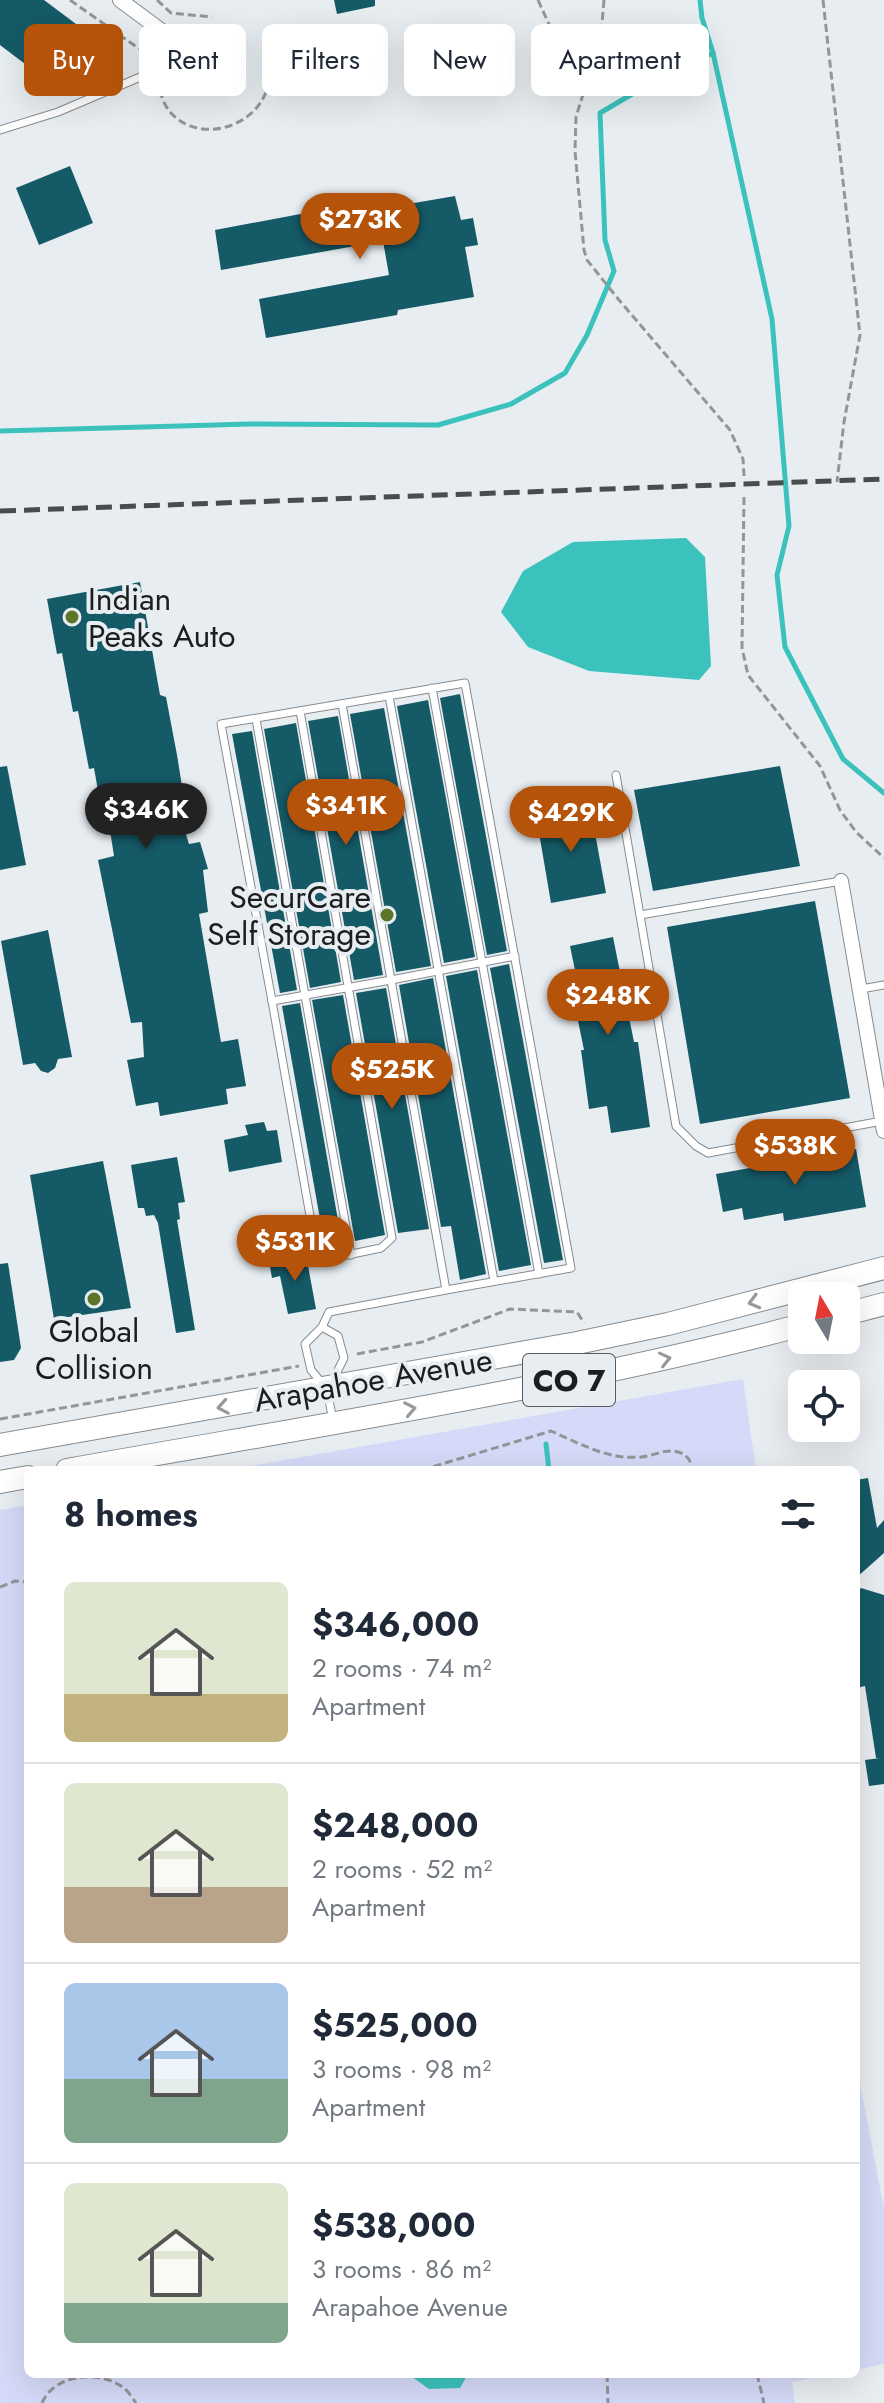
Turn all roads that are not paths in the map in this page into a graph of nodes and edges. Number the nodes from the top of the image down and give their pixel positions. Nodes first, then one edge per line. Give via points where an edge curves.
1 (120, 0) edge
2 (153, 24) edge
3 (139, 78) edge
4 (0, 130) edge
5 (432, 688) junction
6 (389, 696) junction
7 (342, 704) junction
8 (300, 711) junction
9 (256, 719) junction
10 (616, 775) dead end
11 (841, 881) joint
12 (640, 915) junction
13 (515, 956) junction
14 (482, 962) junction
15 (438, 971) junction
16 (391, 980) junction
17 (884, 985) edge
18 (348, 988) junction
19 (861, 989) junction
20 (304, 995) junction
21 (272, 1001) junction
22 (884, 1124) edge
23 (351, 1255) junction
24 (884, 1268) edge
25 (539, 1274) junction
26 (494, 1281) junction
27 (446, 1290) junction
28 (884, 1304) edge
29 (860, 1310) edge
30 (322, 1327) junction
31 (788, 1328) edge
32 (327, 1389) junction
33 (334, 1423) junction
34 (0, 1445) edge
35 (90, 1466) edge
36 (24, 1478) edge
37 (0, 1482) edge

1 - 2 street
3 - 4 lane
5 - 6 lane
5 - 13 lane via 465,683
5 - 14 lane
6 - 7 lane
6 - 15 lane
7 - 8 lane
7 - 16 lane
8 - 9 lane
8 - 18 lane
9 - 20 lane
9 - 21 lane via 221,724
10 - 12 lane
11 - 12 lane
11 - 19 street
12 - 22 lane via 676,1126 696,1146 708,1153
13 - 14 lane
13 - 25 lane via 571,1268
14 - 15 lane
14 - 25 lane
15 - 16 lane
15 - 26 lane
16 - 18 lane
16 - 27 lane
17 - 19 lane
18 - 20 lane
18 - 23 lane via 392,1238 381,1248
19 - 22 street
20 - 21 lane
20 - 23 lane
21 - 23 lane via 318,1261
24 -> 32 main road, Arapahoe Avenue / CO 7 via 618,1335
25 - 26 lane
26 - 27 lane
27 - 30 lane via 329,1312
28 - 29 main road
30 - 32 lane via 305,1344 311,1370
30 - 32 lane via 338,1336 344,1358
33 -> 31 main road, Arapahoe Avenue / CO 7 via 626,1368
32 - 33 lane
32 -> 34 main road, Arapahoe Avenue / CO 7
33 - 35 main road, Arapahoe Avenue / CO 7
36 - 37 main road

